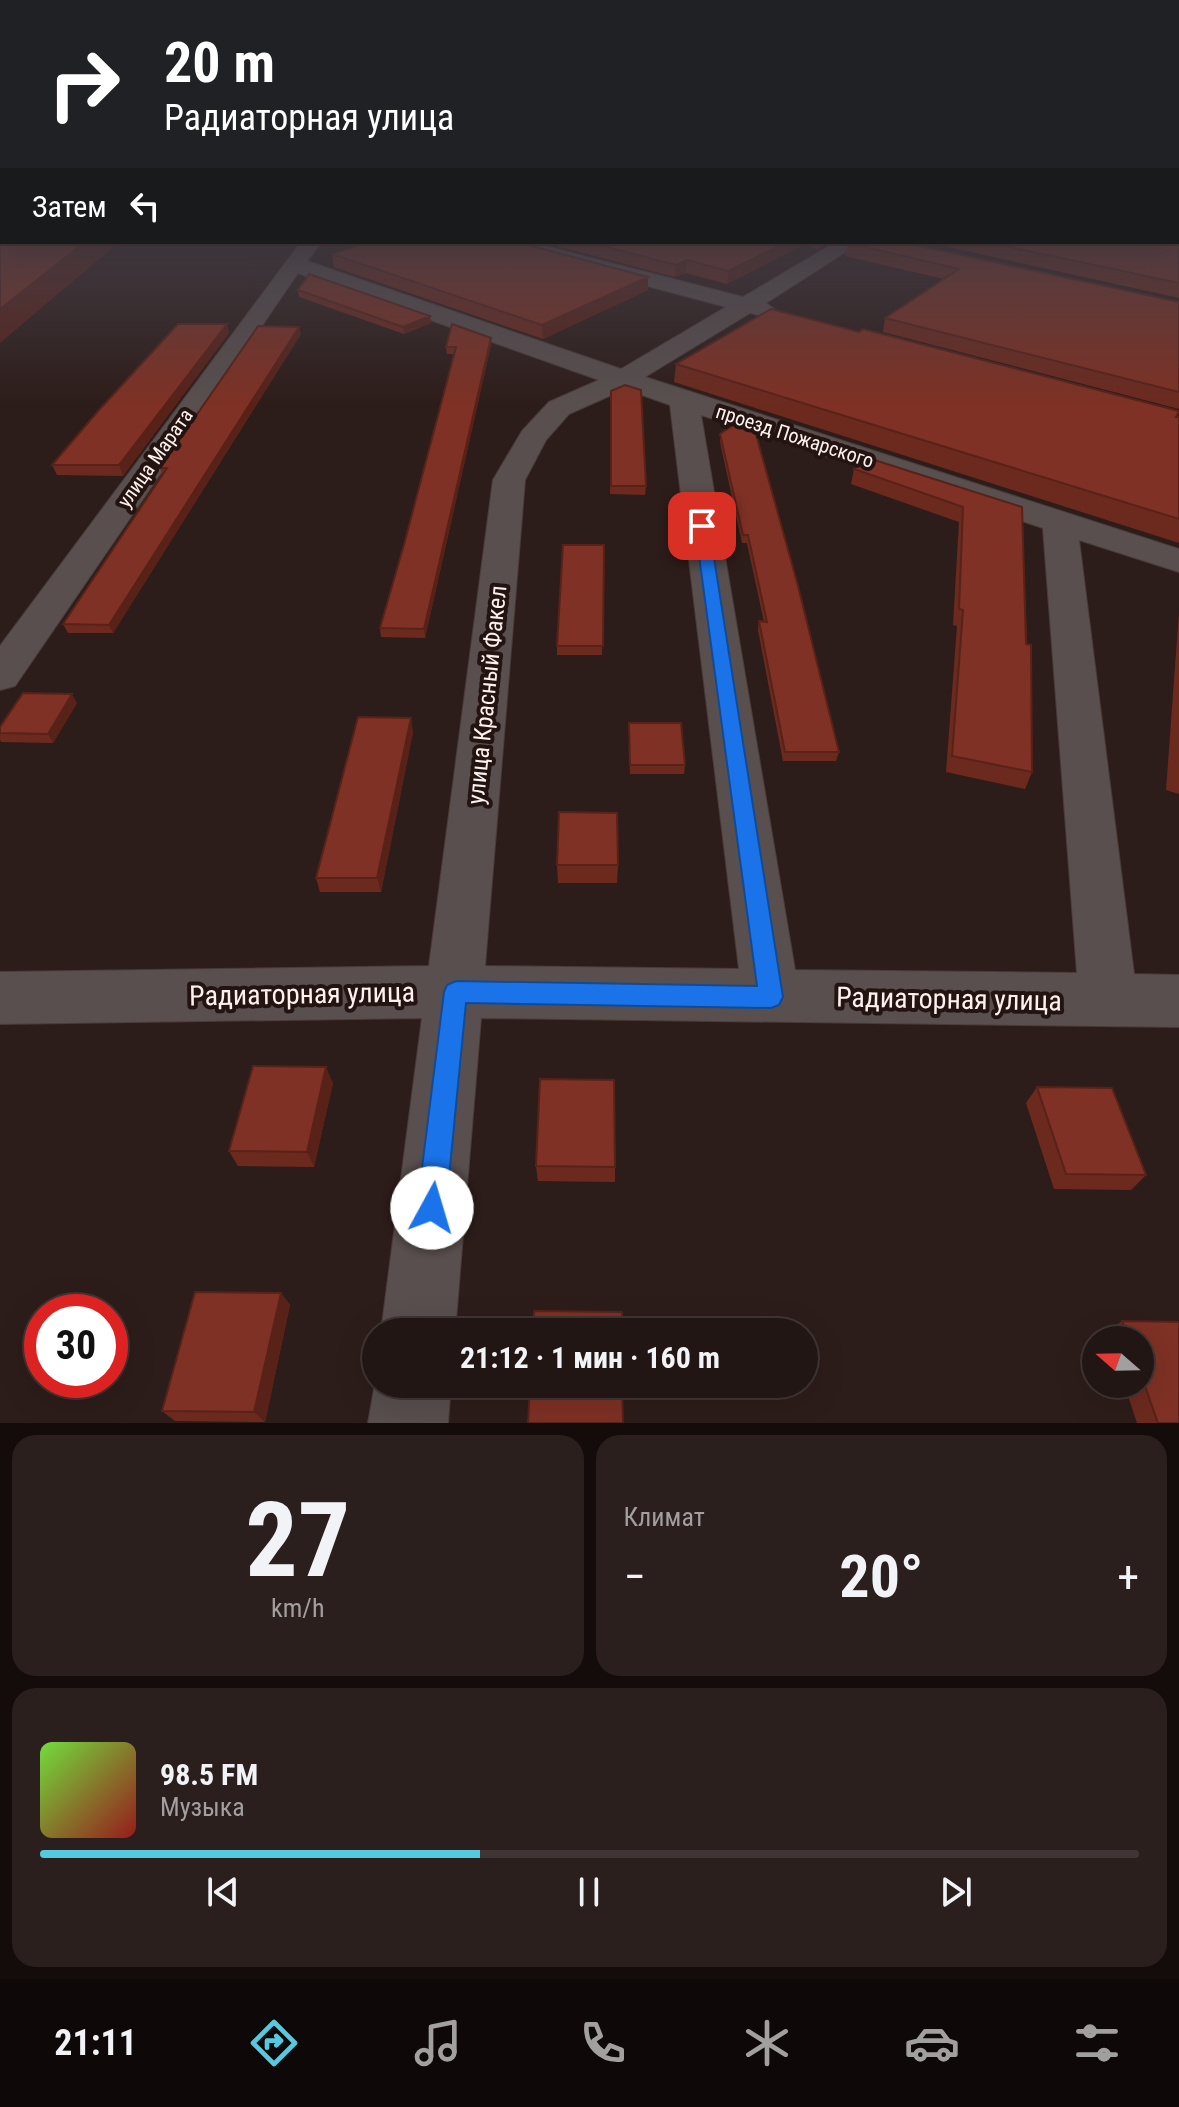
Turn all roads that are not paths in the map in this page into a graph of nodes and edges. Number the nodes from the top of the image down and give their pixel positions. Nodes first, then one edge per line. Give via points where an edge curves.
1 (289, 271) edge
2 (349, 271) edge
3 (617, 271) edge
4 (802, 271) edge
5 (745, 305) junction
6 (790, 317) edge
7 (623, 379) junction
8 (684, 400) junction
9 (1060, 523) junction
10 (1179, 561) edge
11 (0, 676) edge
12 (456, 992) junction
13 (771, 997) junction
14 (0, 998) edge
15 (1108, 1001) junction
16 (1174, 1011) edge
17 (420, 1318) edge
18 (411, 1398) edge
19 (408, 1423) edge

1 - 11 street, улица Марата
2 - 7 street, проезд Пожарского
3 - 5 street
4 - 5 street, улица Красный Факел
5 - 6 street
5 - 7 street, улица Красный Факел
7 - 8 street, проезд Пожарского
7 - 12 street, улица Красный Факел via 559,408 533,437 509,480
8 - 9 street, проезд Пожарского
8 - 13 street, проезд Пожарского
9 - 10 street, проезд Пожарского
9 - 15 street
12 - 13 street, Радиаторная улица
12 - 14 street, Радиаторная улица
12 - 17 street, улица Красный Факел
13 - 15 street, Радиаторная улица
15 - 16 street, Радиаторная улица
18 - 19 street

